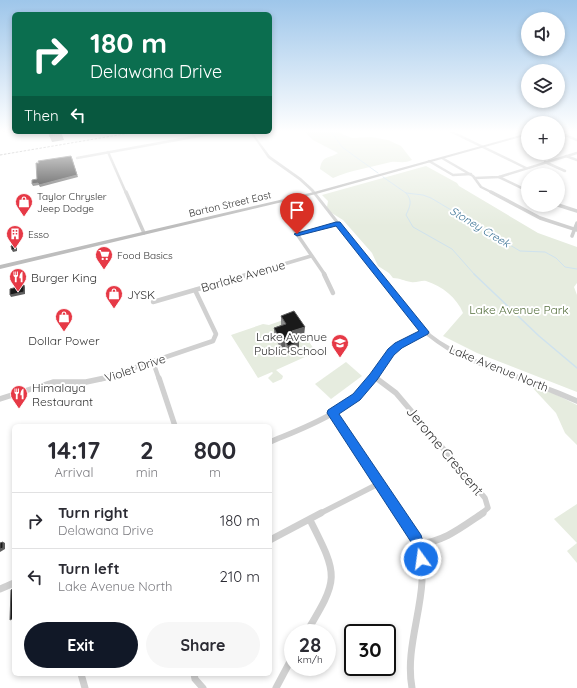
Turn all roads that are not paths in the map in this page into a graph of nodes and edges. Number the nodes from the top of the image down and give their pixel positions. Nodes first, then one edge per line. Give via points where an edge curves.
1 (112, 162) edge
2 (276, 162) edge
3 (425, 162) edge
4 (431, 162) edge
5 (449, 162) edge
6 (514, 162) edge
7 (545, 162) joint
8 (526, 168) joint
9 (558, 168) edge
10 (521, 169) edge
11 (471, 174) junction
12 (499, 176) junction
13 (475, 178) junction
14 (521, 187) edge
15 (315, 193) junction
16 (565, 207) edge
17 (577, 211) edge
18 (284, 218) dead end
19 (577, 223) edge
20 (338, 224) junction
21 (576, 230) edge
22 (144, 234) junction
23 (297, 234) junction
24 (572, 236) dead end
25 (311, 256) junction
26 (39, 259) junction
27 (0, 267) edge
28 (0, 270) edge
29 (196, 290) junction
30 (333, 293) dead end
31 (153, 302) dead end
32 (425, 332) junction
33 (152, 362) junction
34 (374, 377) junction
35 (0, 399) edge
36 (577, 401) edge
37 (332, 413) junction
38 (175, 424) edge
39 (272, 441) edge
40 (380, 483) junction
41 (310, 520) junction
42 (272, 539) edge
43 (418, 544) junction
44 (12, 584) edge
45 (0, 589) edge
46 (311, 624) edge
47 (284, 673) edge
48 (81, 676) edge
49 (194, 676) edge
50 (84, 688) edge
51 (203, 688) edge
52 (276, 688) edge
53 (412, 688) edge

1 - 22 street
2 - 15 street, Lake Avenue North
3 - 15 main road, Barton Street East
4 - 11 street via 454,177
5 - 11 street
6 - 8 street
7 - 8 street
7 - 9 street
10 - 12 street
11 - 13 street
12 - 13 street
12 - 14 street
13 - 21 street via 481,187 531,214
15 - 20 street, Lake Avenue North
15 - 22 main road, Barton Street East
16 - 17 street
18 - 23 street
19 - 21 street
20 - 23 street
20 - 32 street, Lake Avenue North
21 - 24 street
22 - 26 main road, Barton Street East
23 - 25 street
25 - 29 street, Barlake Avenue
25 - 30 street
26 - 27 main road, Barton Street East
26 - 28 main road, Barton Street East
29 - 31 street, Barlake Avenue
29 - 33 street, Violet Drive via 216,337 212,341
32 - 34 street via 398,345
32 - 36 street, Lake Avenue North via 465,356
33 - 35 street, Violet Drive via 95,381 53,382
33 - 38 street
34 - 37 street via 357,397
34 - 43 street, Jerome Crescent via 396,393 485,498 488,508 446,537
37 - 39 street
37 - 40 street
40 - 41 street
40 - 43 street
41 - 42 street
41 - 46 street via 328,558 332,573 330,590
43 - 53 street via 423,569 412,658
44 - 45 street
47 - 52 street
48 - 50 street
49 - 51 street

